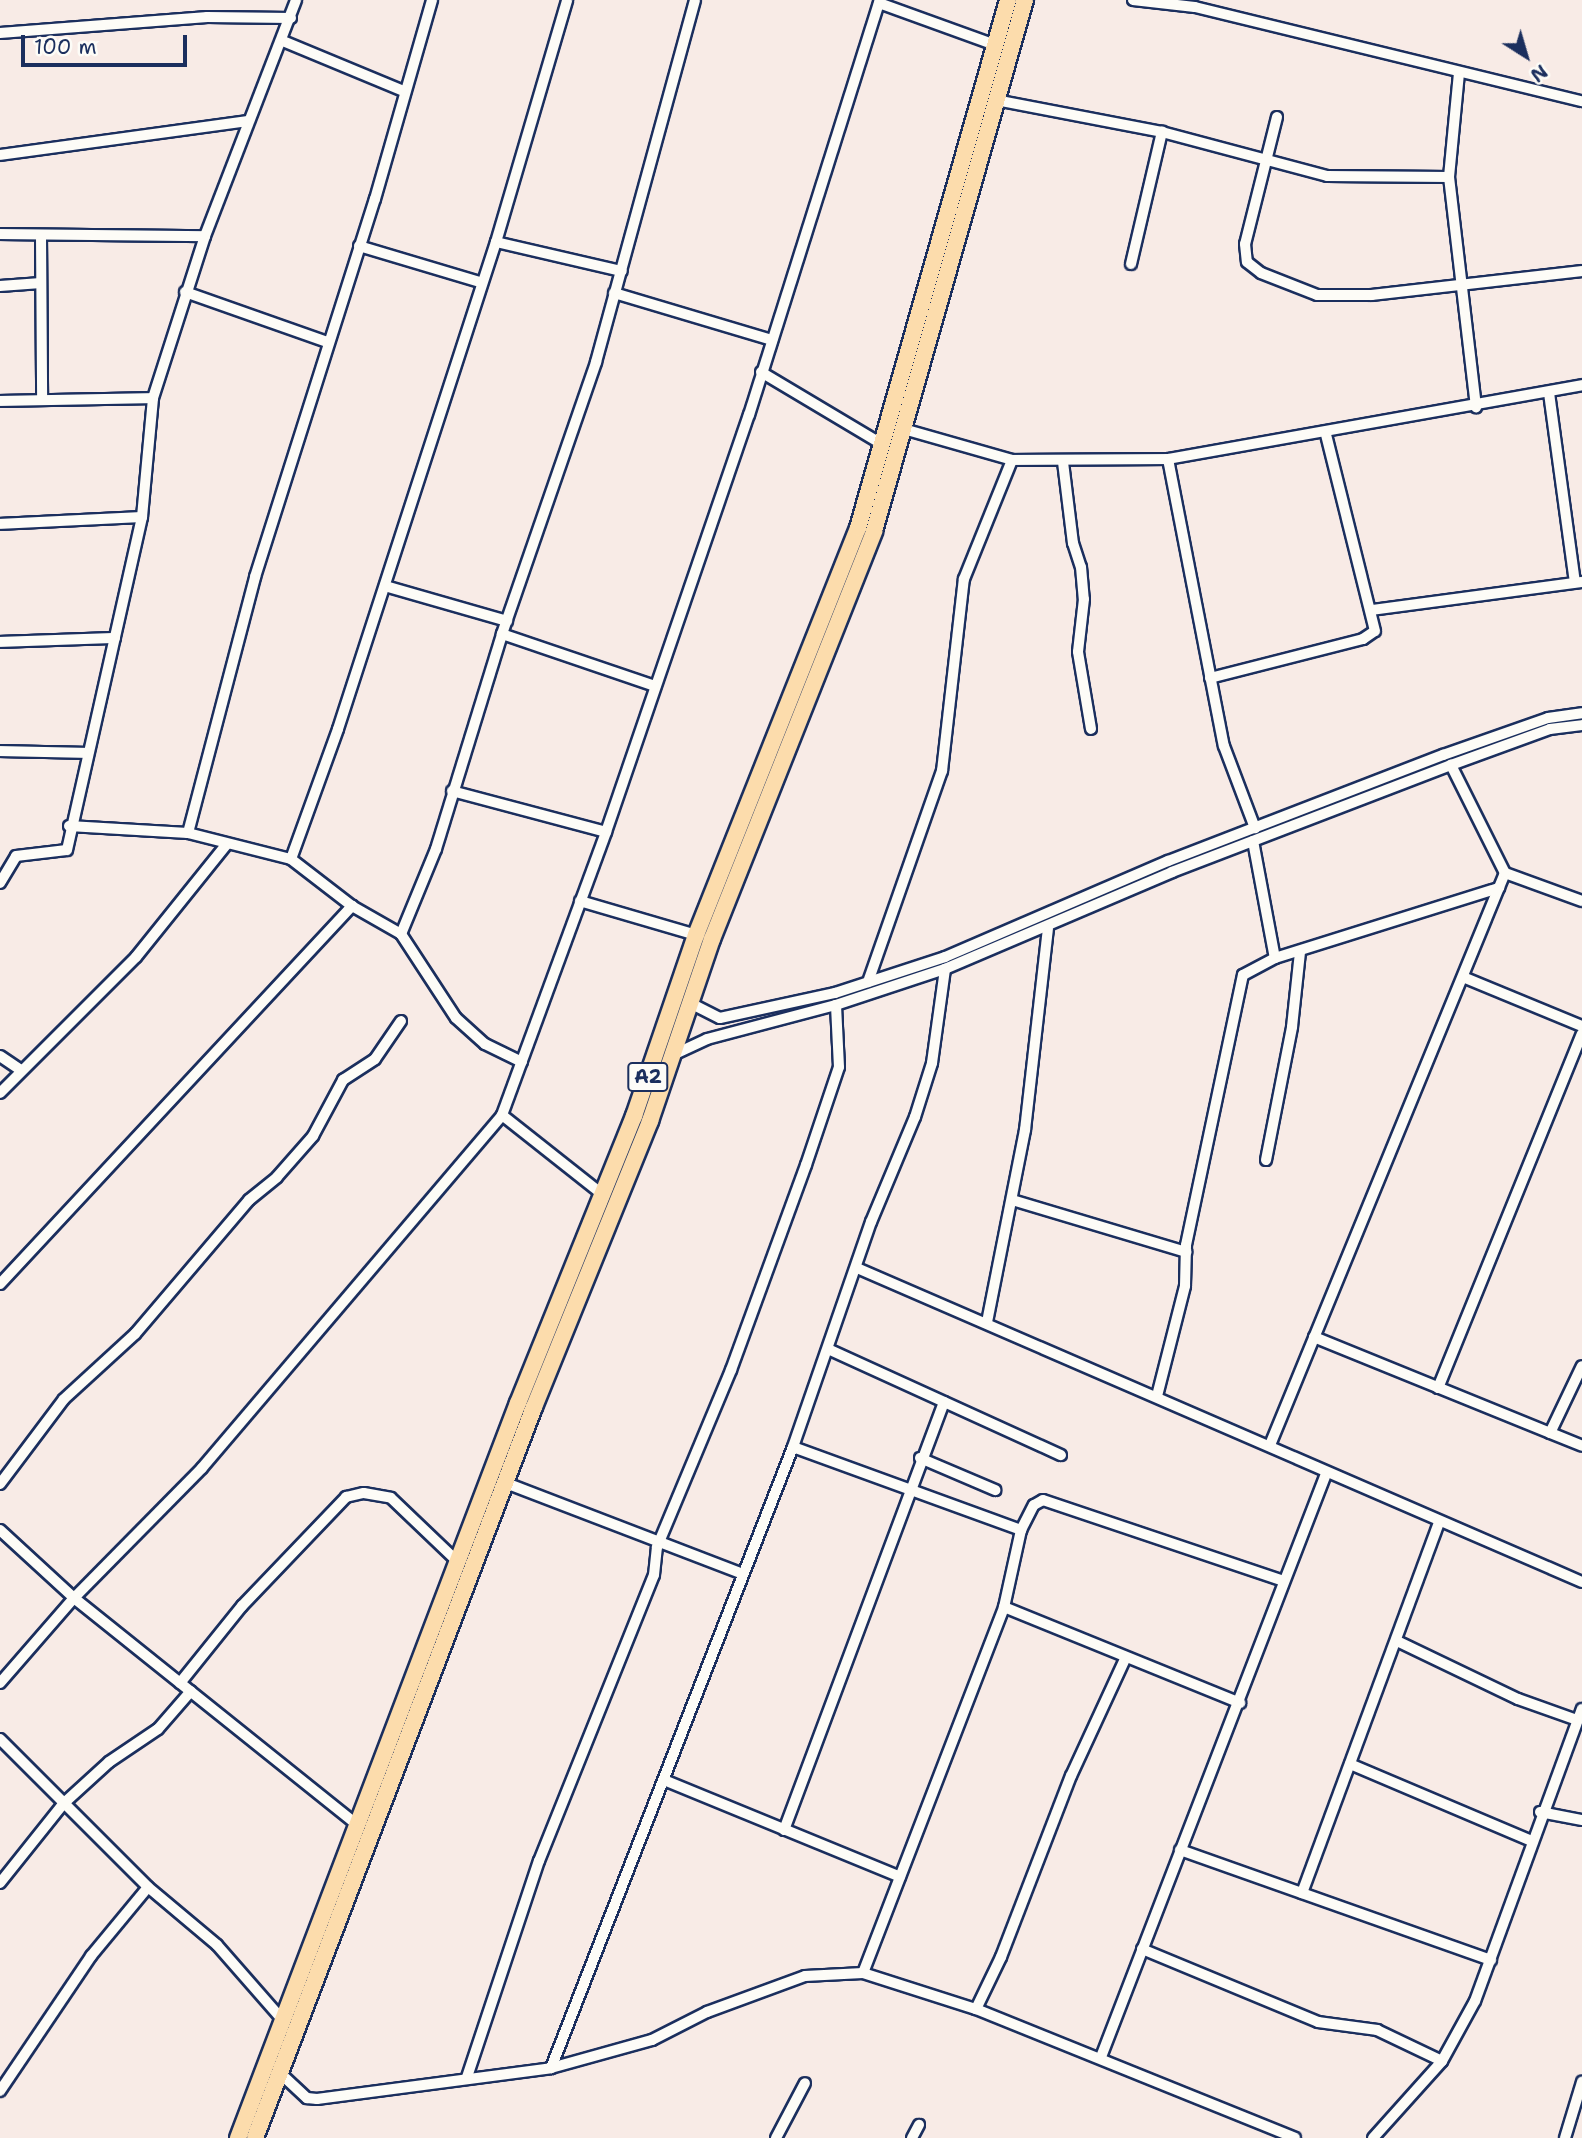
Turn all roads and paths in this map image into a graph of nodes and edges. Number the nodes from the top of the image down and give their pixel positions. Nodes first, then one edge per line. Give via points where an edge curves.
1 (296, 0) edge
2 (432, 0) edge
3 (567, 0) edge
4 (695, 0) edge
5 (1007, 0) edge
6 (1025, 0) edge
7 (1133, 0) edge
8 (879, 2) edge
9 (1196, 4) edge
10 (291, 18) junction
11 (0, 33) edge
12 (283, 41) junction
13 (995, 45) junction
14 (1459, 73) junction
15 (404, 91) junction
16 (996, 100) junction
17 (1582, 101) edge
18 (1277, 117) dead end
19 (247, 121) junction
20 (1162, 132) junction
21 (0, 155) edge
22 (1266, 160) junction
23 (1449, 177) junction
24 (0, 234) edge
25 (41, 236) junction
26 (205, 236) junction
27 (496, 242) junction
28 (359, 246) junction
29 (1131, 264) dead end
30 (622, 271) junction
31 (1582, 271) edge
32 (480, 282) junction
33 (41, 283) junction
34 (0, 286) edge
35 (1462, 287) junction
36 (185, 292) junction
37 (614, 293) junction
38 (772, 340) junction
39 (327, 342) junction
40 (761, 372) junction
41 (1582, 385) edge
42 (1549, 393) junction
43 (41, 397) junction
44 (153, 398) junction
45 (0, 401) edge
46 (1476, 407) junction
47 (886, 423) junction
48 (905, 430) junction
49 (1326, 434) junction
50 (882, 444) junction
51 (1168, 459) junction
52 (1012, 460) junction
53 (1063, 462) junction
54 (142, 517) junction
55 (0, 524) edge
56 (1579, 582) edge
57 (385, 586) junction
58 (1372, 610) junction
59 (507, 621) junction
60 (502, 634) junction
61 (115, 638) junction
62 (0, 642) edge
63 (1210, 678) junction
64 (655, 685) junction
65 (1582, 713) edge
66 (1582, 725) edge
67 (1091, 729) dead end
68 (0, 751) edge
69 (86, 753) junction
70 (1451, 765) junction
71 (452, 791) junction
72 (69, 826) junction
73 (1255, 828) junction
74 (746, 830) junction
75 (606, 832) junction
76 (188, 834) junction
77 (1253, 841) junction
78 (227, 844) junction
79 (291, 859) junction
80 (1505, 873) junction
81 (0, 883) edge
82 (1499, 888) junction
83 (580, 901) junction
84 (1582, 901) edge
85 (352, 906) junction
86 (1048, 928) junction
87 (401, 934) junction
88 (696, 935) junction
89 (1300, 952) junction
90 (1275, 958) junction
91 (945, 969) junction
92 (1462, 977) junction
93 (868, 982) junction
94 (692, 1004) junction
95 (836, 1005) junction
96 (401, 1021) dead end
97 (1582, 1026) edge
98 (1582, 1034) edge
99 (675, 1054) junction
100 (0, 1056) edge
101 (522, 1062) junction
102 (21, 1070) junction
103 (0, 1093) edge
104 (502, 1115) junction
105 (1266, 1160) dead end
106 (601, 1194) junction
107 (1012, 1200) junction
108 (1186, 1252) junction
109 (857, 1268) junction
110 (0, 1284) edge
111 (986, 1322) junction
112 (1314, 1337) junction
113 (828, 1349) junction
114 (1582, 1366) edge
115 (1438, 1388) junction
116 (1157, 1396) junction
117 (944, 1402) junction
118 (1550, 1433) junction
119 (1270, 1444) junction
120 (1582, 1446) edge
121 (793, 1447) junction
122 (1061, 1455) dead end
123 (920, 1458) junction
124 (1326, 1474) junction
125 (506, 1483) junction
126 (0, 1484) edge
127 (995, 1490) dead end
128 (907, 1491) junction
129 (1439, 1522) junction
130 (0, 1530) edge
131 (1021, 1530) junction
132 (659, 1543) junction
133 (458, 1562) junction
134 (741, 1573) junction
135 (1284, 1581) junction
136 (1582, 1582) edge
137 (74, 1598) junction
138 (1004, 1606) junction
139 (1397, 1641) junction
140 (1125, 1659) junction
141 (0, 1683) edge
142 (180, 1683) junction
143 (191, 1690) junction
144 (1240, 1703) junction
145 (1580, 1715) edge
146 (0, 1739) edge
147 (1350, 1764) junction
148 (664, 1780) junction
149 (62, 1804) junction
150 (1541, 1812) junction
151 (1582, 1821) edge
152 (356, 1824) junction
153 (784, 1830) junction
154 (1531, 1841) junction
155 (1180, 1850) junction
156 (900, 1877) junction
157 (0, 1883) edge
158 (148, 1886) junction
159 (1302, 1893) junction
160 (1142, 1949) junction
161 (1491, 1960) junction
162 (863, 1973) junction
163 (976, 2009) junction
164 (281, 2018) junction
165 (1101, 2057) junction
166 (1442, 2061) junction
167 (551, 2068) junction
168 (280, 2073) junction
169 (467, 2077) junction
170 (1582, 2082) edge
171 (805, 2083) dead end
172 (0, 2091) edge
173 (919, 2125) dead end
174 (238, 2138) edge
175 (255, 2138) edge
176 (776, 2138) edge
177 (912, 2138) edge
178 (1295, 2138) edge
179 (1373, 2138) edge
180 (1565, 2138) edge

1 - 10 street
2 - 15 street
3 - 27 street
4 - 30 street
5 - 13 highway, A2
6 - 16 highway, A2
7 - 9 street
8 - 13 street
8 - 38 street
9 - 14 street
10 - 11 street via 207,16
10 - 12 street
12 - 15 street
12 - 19 street
13 - 47 highway, A2
14 - 17 street
14 - 23 street
15 - 28 street
16 - 20 street
16 - 48 highway, A2
18 - 22 street
19 - 21 street
19 - 26 street
20 - 22 street
20 - 29 street
22 - 23 street via 1328,176
22 - 35 street via 1245,244 1252,267 1317,295
23 - 35 street
24 - 25 street
25 - 26 street
25 - 33 street
26 - 36 street
27 - 30 street
27 - 32 street
28 - 32 street
28 - 39 street
30 - 37 street
31 - 35 street
32 - 57 street
33 - 34 street
33 - 43 street
35 - 46 street
36 - 39 street
36 - 44 street
37 - 38 street
37 - 59 street via 596,362
38 - 40 street
39 - 76 street via 254,577
40 - 50 street
40 - 64 street
41 - 42 street
42 - 46 street
42 - 56 street
43 - 44 street
43 - 45 street
44 - 54 street
46 - 49 street
47 - 48 street
47 - 50 highway, A2
48 - 52 street
48 - 74 highway, A2 via 874,531
49 - 51 street
49 - 58 street
50 - 74 highway, A2 via 858,528
51 - 53 street
51 - 63 street
52 - 53 street
52 - 93 street via 964,579 942,771
53 - 67 street via 1073,542 1082,567 1079,652
54 - 55 street
54 - 61 street
56 - 58 street
57 - 59 street
57 - 79 street
58 - 63 street via 1375,631 1370,636
59 - 60 street
60 - 64 street
60 - 71 street
61 - 62 street
61 - 69 street
63 - 73 street via 1224,746
64 - 75 street
65 - 73 street via 1548,718
66 - 70 street via 1550,729
68 - 69 street
69 - 72 street
70 - 77 street
70 - 80 street
71 - 75 street
71 - 87 street via 436,849
72 - 76 street
72 - 81 street via 67,850 16,856
73 - 93 street via 945,957
74 - 88 highway, A2
74 - 94 highway, A2
75 - 83 street
76 - 78 street
77 - 86 street
77 - 90 street
78 - 79 street
78 - 102 street via 136,957
79 - 85 street
80 - 82 street
80 - 84 street
82 - 89 street
82 - 92 street
83 - 88 street
83 - 101 street
85 - 87 street
85 - 110 street
86 - 91 street
86 - 107 street
87 - 101 street via 456,1018 485,1044
88 - 106 highway, A2 via 660,1045
89 - 90 street
89 - 105 street via 1292,1027
90 - 108 street via 1243,975
91 - 95 street
91 - 109 street via 932,1063
92 - 97 street
92 - 112 street
93 - 94 street via 720,1018
94 - 99 highway, A2
95 - 99 street via 707,1039
95 - 132 street via 839,1068 731,1370
96 - 126 street via 375,1059 343,1080 313,1136 277,1177 249,1200 135,1334 64,1399
98 - 115 street
99 - 125 highway, A2
100 - 102 street
101 - 104 street
102 - 103 street
104 - 106 street
104 - 137 street via 202,1468
106 - 133 highway, A2
107 - 108 street
107 - 111 street
108 - 116 street via 1185,1286
109 - 111 street
109 - 113 street
111 - 116 street
112 - 115 street
112 - 119 street
113 - 117 street
113 - 121 street
114 - 118 street
115 - 118 street
116 - 119 street
117 - 122 street
117 - 123 street
118 - 120 street
119 - 124 street
121 - 128 street
121 - 134 street
123 - 127 street
123 - 128 street
124 - 129 street
124 - 135 street
125 - 132 street
125 - 168 highway, A2
128 - 131 street
128 - 153 street
129 - 136 street
129 - 139 street
130 - 137 street
131 - 135 street via 1034,1505 1042,1500
131 - 138 street
132 - 134 street
132 - 169 street via 654,1575 539,1861
133 - 142 street via 391,1498 364,1493 346,1497 333,1505 242,1606
133 - 152 highway, A2
134 - 148 street
135 - 144 street
137 - 141 street
137 - 142 street
138 - 140 street
138 - 156 street
139 - 145 street via 1518,1699
139 - 147 street
140 - 144 street
140 - 163 street via 1071,1776 1001,1957
142 - 143 street
143 - 149 street via 158,1729 109,1762
143 - 152 street
144 - 155 street
145 - 150 street
146 - 149 street
147 - 154 street
147 - 159 street
148 - 153 street
148 - 167 street
149 - 157 street
149 - 158 street
150 - 151 street
150 - 154 street
152 - 164 highway, A2
153 - 156 street
154 - 161 street
155 - 159 street
155 - 160 street
156 - 162 street
158 - 164 street via 217,1944
158 - 172 street via 91,1956
159 - 161 street
160 - 165 street
160 - 166 street via 1294,2013 1329,2025 1377,2030
161 - 166 street
162 - 163 street
162 - 167 street via 805,1976 707,2012 652,2040
163 - 165 street
164 - 174 highway, A2
165 - 178 street
166 - 179 street
167 - 169 street
168 - 169 street via 307,2098 317,2099
168 - 175 highway, A2
170 - 180 street
171 - 176 street
173 - 177 street

